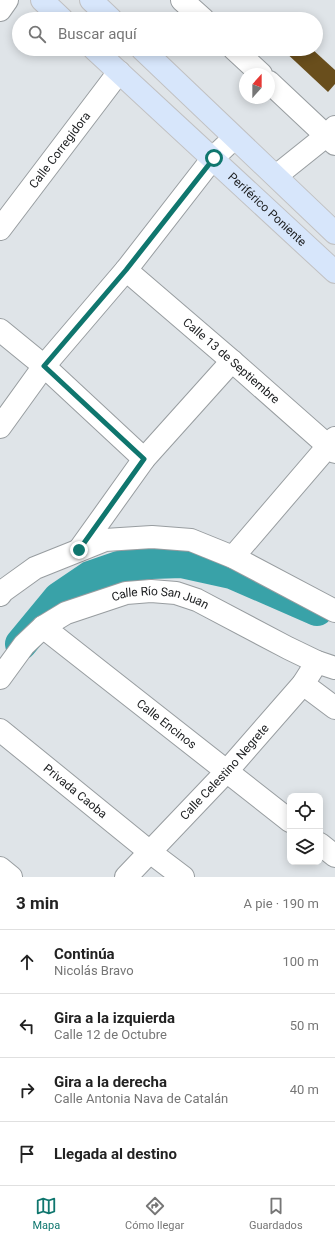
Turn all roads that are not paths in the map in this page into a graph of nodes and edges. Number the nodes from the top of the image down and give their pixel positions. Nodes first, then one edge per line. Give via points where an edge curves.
1 (7, 0) edge
2 (42, 0) edge
3 (91, 0) edge
4 (182, 0) edge
5 (0, 10) edge
6 (55, 12) edge
7 (104, 12) edge
8 (195, 12) edge
9 (102, 56) edge
10 (149, 56) edge
11 (242, 56) edge
12 (255, 68) edge
13 (119, 72) junction
14 (275, 87) edge
15 (332, 136) edge
16 (234, 138) junction
17 (214, 158) junction
18 (276, 176) junction
19 (0, 229) edge
20 (335, 233) edge
21 (126, 270) junction
22 (335, 272) edge
23 (0, 330) edge
24 (232, 361) junction
25 (44, 366) junction
26 (0, 427) edge
27 (332, 446) edge
28 (144, 459) junction
29 (79, 550) junction
30 (232, 557) junction
31 (0, 595) edge
32 (335, 611) edge
33 (43, 627) junction
34 (326, 665) edge
35 (0, 678) edge
36 (303, 684) junction
37 (335, 708) edge
38 (0, 730) edge
39 (227, 771) junction
40 (287, 818) edge
41 (323, 846) edge
42 (150, 852) junction
43 (335, 856) edge
44 (0, 868) edge
45 (11, 877) edge
46 (126, 877) edge
47 (183, 877) edge

1 - 5 street
2 - 6 main road
3 - 7 main road
4 - 8 street
9 - 13 main road, Periférico Poniente
10 - 16 main road
11 - 12 street
13 - 17 main road, Periférico Poniente
13 - 19 street, Calle Corregidora
14 - 15 street
15 - 18 street
16 - 17 street
16 - 18 main road
17 - 21 street
17 - 22 main road, Periférico Poniente
18 - 20 main road
21 - 24 street, Calle 13 de Septiembre
21 - 25 street
23 - 25 street
24 - 27 street, Calle 13 de Septiembre
24 - 28 street
25 - 26 street
25 - 28 street
27 - 30 street
28 - 29 street
29 - 30 street via 105,540 152,537 191,540
29 - 31 street via 36,568
30 - 32 street
33 - 34 street, Calle Río San Juan via 66,613 126,593 176,594 197,600
33 - 35 street, Calle Río San Juan via 24,645
33 - 39 street, Calle Encinos
34 - 36 street, Calle Celestino Negrete
36 - 37 street
36 - 39 street, Calle Celestino Negrete
38 - 42 street, Privada Caoba
39 - 40 street, Calle Encinos
39 - 42 street, Calle Celestino Negrete
41 - 43 street
42 - 46 street, Calle Celestino Negrete
42 - 47 street, Privada Caoba
44 - 45 street

